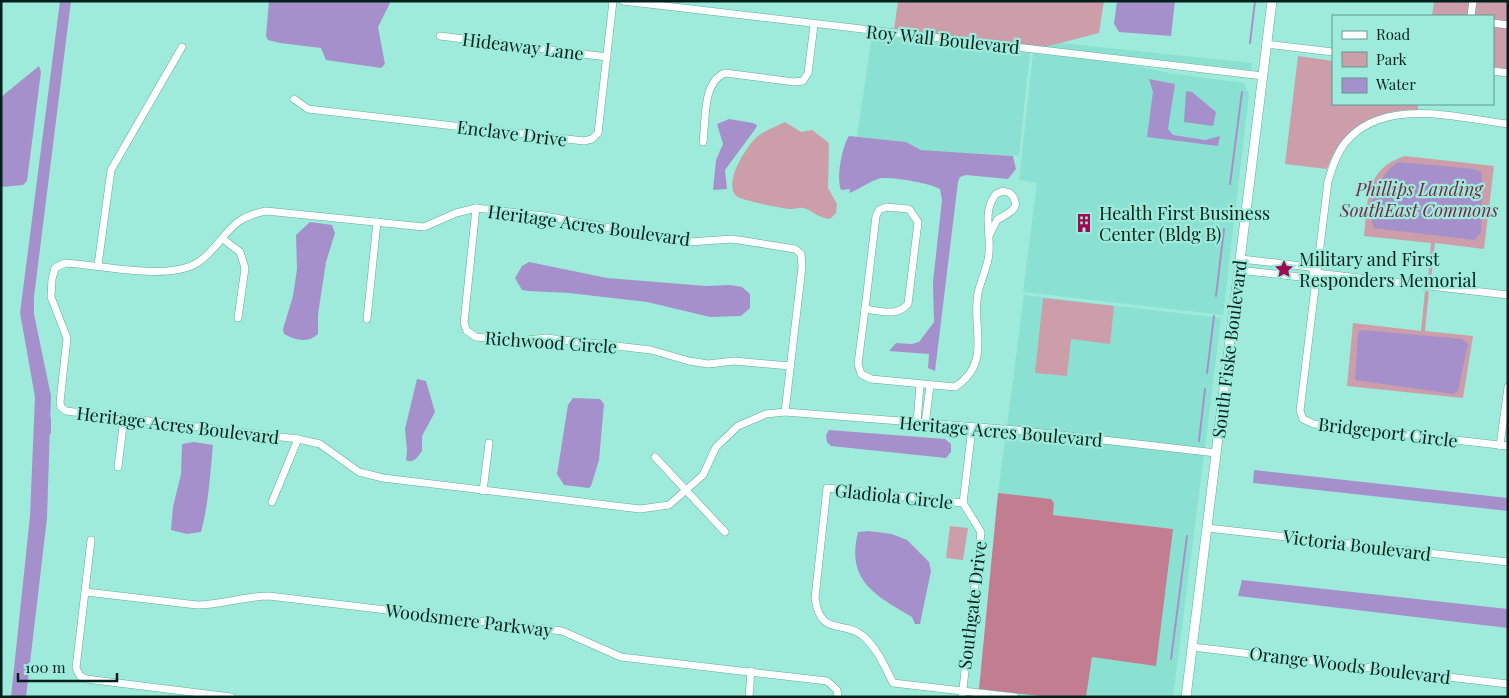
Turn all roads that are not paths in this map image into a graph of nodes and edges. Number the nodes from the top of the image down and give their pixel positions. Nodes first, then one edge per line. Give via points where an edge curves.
1 (613, 1) edge
2 (623, 1) edge
3 (1272, 1) edge
4 (1473, 1) edge
5 (1471, 15) edge
6 (1494, 23) edge
7 (814, 25) junction
8 (1508, 25) edge
9 (440, 36) dead end
10 (1266, 44) junction
11 (182, 47) dead end
12 (1332, 52) edge
13 (607, 57) junction
14 (1494, 71) edge
15 (1508, 73) edge
16 (1263, 76) junction
17 (294, 99) dead end
18 (1508, 124) edge
19 (703, 142) dead end
20 (476, 208) junction
21 (377, 222) junction
22 (989, 236) junction
23 (223, 239) junction
24 (1241, 259) junction
25 (98, 265) junction
26 (1239, 270) junction
27 (1316, 273) junction
28 (1508, 294) edge
29 (865, 309) junction
30 (238, 318) dead end
31 (367, 319) dead end
32 (790, 366) junction
33 (920, 385) junction
34 (930, 386) junction
35 (1508, 387) edge
36 (785, 412) junction
37 (124, 418) junction
38 (916, 423) junction
39 (926, 424) junction
40 (972, 428) junction
41 (298, 439) junction
42 (489, 443) dead end
43 (1504, 446) edge
44 (1216, 453) junction
45 (655, 457) dead end
46 (118, 467) dead end
47 (687, 489) junction
48 (483, 491) junction
49 (272, 502) dead end
50 (963, 504) junction
51 (1207, 528) junction
52 (725, 532) dead end
53 (91, 540) dead end
54 (1508, 562) edge
55 (86, 592) junction
56 (1192, 647) junction
57 (751, 672) junction
58 (1508, 684) edge
59 (962, 694) edge
60 (231, 697) edge
61 (749, 697) edge
62 (838, 697) edge
63 (1015, 697) edge
64 (1186, 697) edge

1 - 13 street, Enclave Drive
2 - 7 street, Roy Wall Boulevard
3 - 10 main road, South Fiske Boulevard
4 - 5 street
6 - 8 street
7 - 16 street, Roy Wall Boulevard
7 - 19 street via 808,73 803,80 794,82 725,74 716,77 710,87
9 - 13 street, Hideaway Lane
10 - 12 street
10 - 16 main road, South Fiske Boulevard
11 - 25 street via 111,170
13 - 17 street, Enclave Drive via 598,133 584,141 308,109
14 - 15 street
16 - 24 main road, South Fiske Boulevard
18 - 27 street, Bridgeport Circle via 1407,114 1389,116 1363,127 1345,144 1328,182
20 - 21 street, Heritage Acres Boulevard via 424,227
20 - 32 street, Heritage Acres Boulevard via 544,216 689,242 732,239 795,249 801,254 802,267
20 - 32 street, Richwood Circle via 464,323 467,331 476,337 546,338 651,350 708,364 734,361
21 - 23 street, Heritage Acres Boulevard via 266,211 236,223
21 - 31 street
22 - 22 street via 988,218 993,198 999,192 1010,193 1016,201 1015,208 996,220
22 - 34 street via 988,264 977,303 979,345 975,365 955,387
23 - 25 street, Heritage Acres Boulevard via 199,262 183,270 161,272
23 - 30 street via 240,252 245,268
24 - 26 main road, South Fiske Boulevard
24 - 27 street via 1310,267
25 - 37 street, Heritage Acres Boulevard via 65,263 55,268 52,296 67,338 60,402 66,411
26 - 27 street via 1309,278
26 - 44 main road, South Fiske Boulevard
27 - 28 street
27 - 43 street, Bridgeport Circle via 1300,410 1303,419 1314,424
29 - 29 street via 876,216 886,207 909,209 918,222 908,304 895,313
29 - 33 street via 858,364 861,374 871,379
32 - 36 street, Heritage Acres Boulevard
33 - 34 street
33 - 38 street
34 - 39 street
35 - 43 street
36 - 38 street, Heritage Acres Boulevard
36 - 47 street, Heritage Acres Boulevard via 766,414 738,426 716,447 703,475
37 - 41 street, Heritage Acres Boulevard
37 - 46 street
38 - 39 street, Heritage Acres Boulevard
39 - 40 street, Heritage Acres Boulevard
40 - 44 street, Heritage Acres Boulevard
40 - 50 street
41 - 48 street, Heritage Acres Boulevard via 320,444 359,472
41 - 49 street
42 - 48 street
44 - 51 main road, South Fiske Boulevard
45 - 47 street
47 - 48 street, Heritage Acres Boulevard via 669,505 640,509
47 - 52 street
50 - 59 street, Southgate Drive via 980,532
50 - 59 street, Gladiola Circle via 827,488 815,598 817,612 826,623 862,636 880,658 893,683
51 - 54 street, Victoria Boulevard
51 - 56 main road, South Fiske Boulevard
53 - 55 street
55 - 57 street, Woodsmere Parkway via 197,605 269,596 552,630 621,656
55 - 60 street via 76,668 80,676
56 - 58 street, Orange Woods Boulevard
56 - 64 main road, South Fiske Boulevard
57 - 61 street
57 - 62 street, Woodsmere Parkway via 827,681 837,690
59 - 63 street

